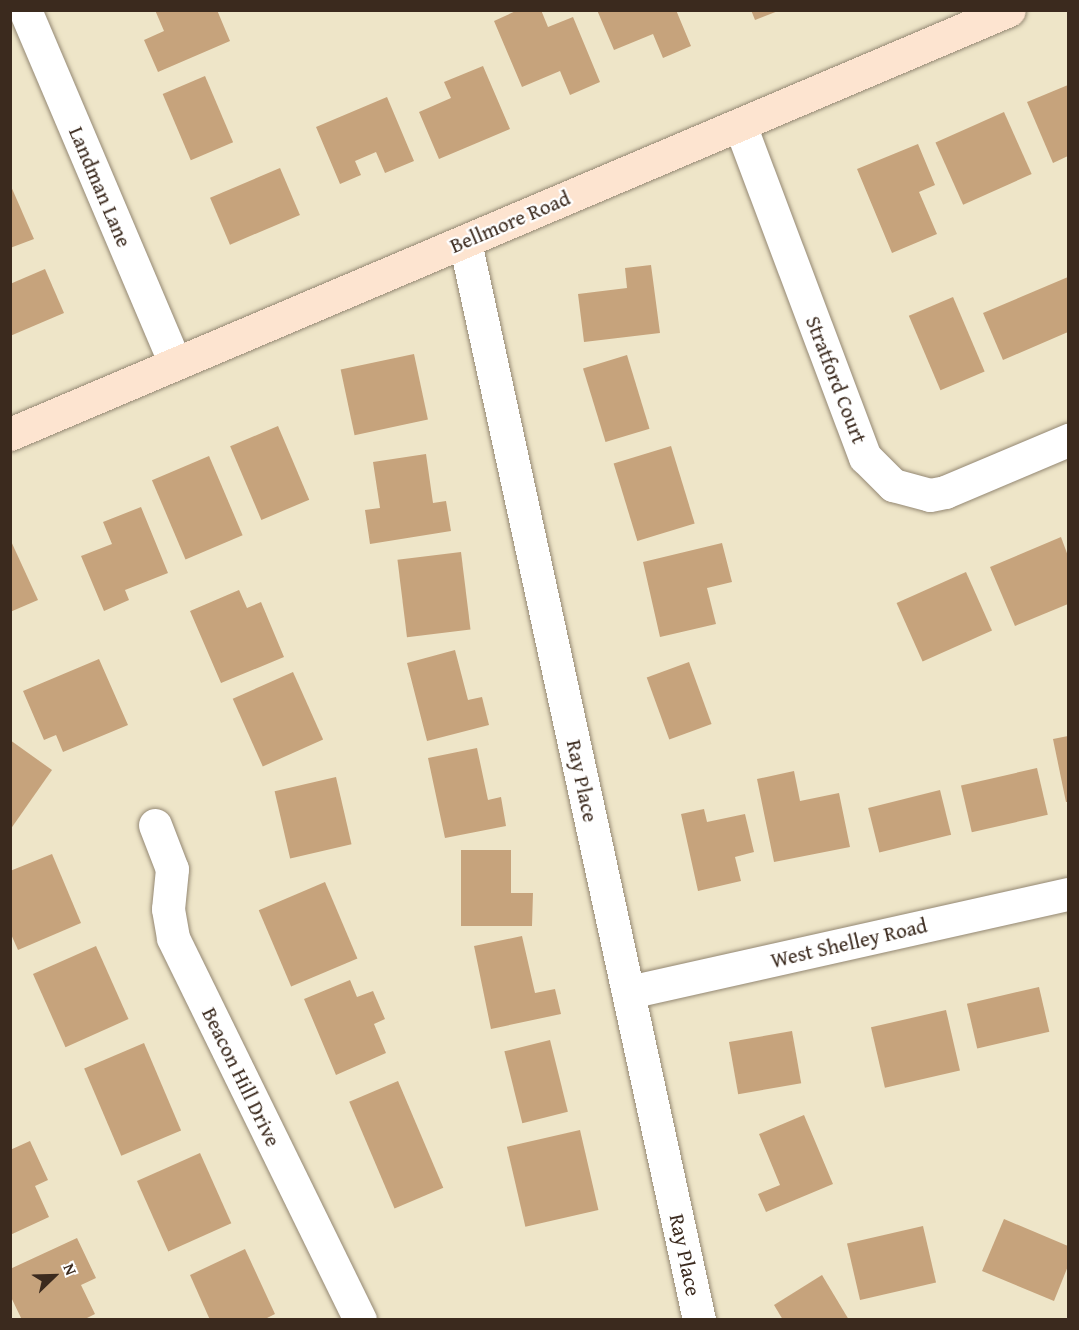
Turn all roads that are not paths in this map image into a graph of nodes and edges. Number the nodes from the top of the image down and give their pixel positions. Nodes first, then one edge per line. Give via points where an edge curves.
1 (25, 10) edge
2 (1009, 10) edge
3 (740, 125) junction
4 (465, 242) junction
5 (175, 364) junction
6 (10, 434) edge
7 (1068, 440) edge
8 (155, 825) dead end
9 (1068, 894) edge
10 (628, 993) junction
11 (360, 1320) edge
12 (699, 1320) edge

1 - 5 street, Landman Lane
2 - 3 main road, Bellmore Road
3 - 4 main road, Bellmore Road
3 - 7 street, Stratford Court via 865,457 893,485 930,495 945,492
4 - 5 main road, Bellmore Road
4 - 10 street, Ray Place
5 - 6 main road, Bellmore Road
8 - 11 street, Beacon Hill Drive via 172,869 168,909 173,938
9 - 10 street, West Shelley Road
10 - 12 street, Ray Place

